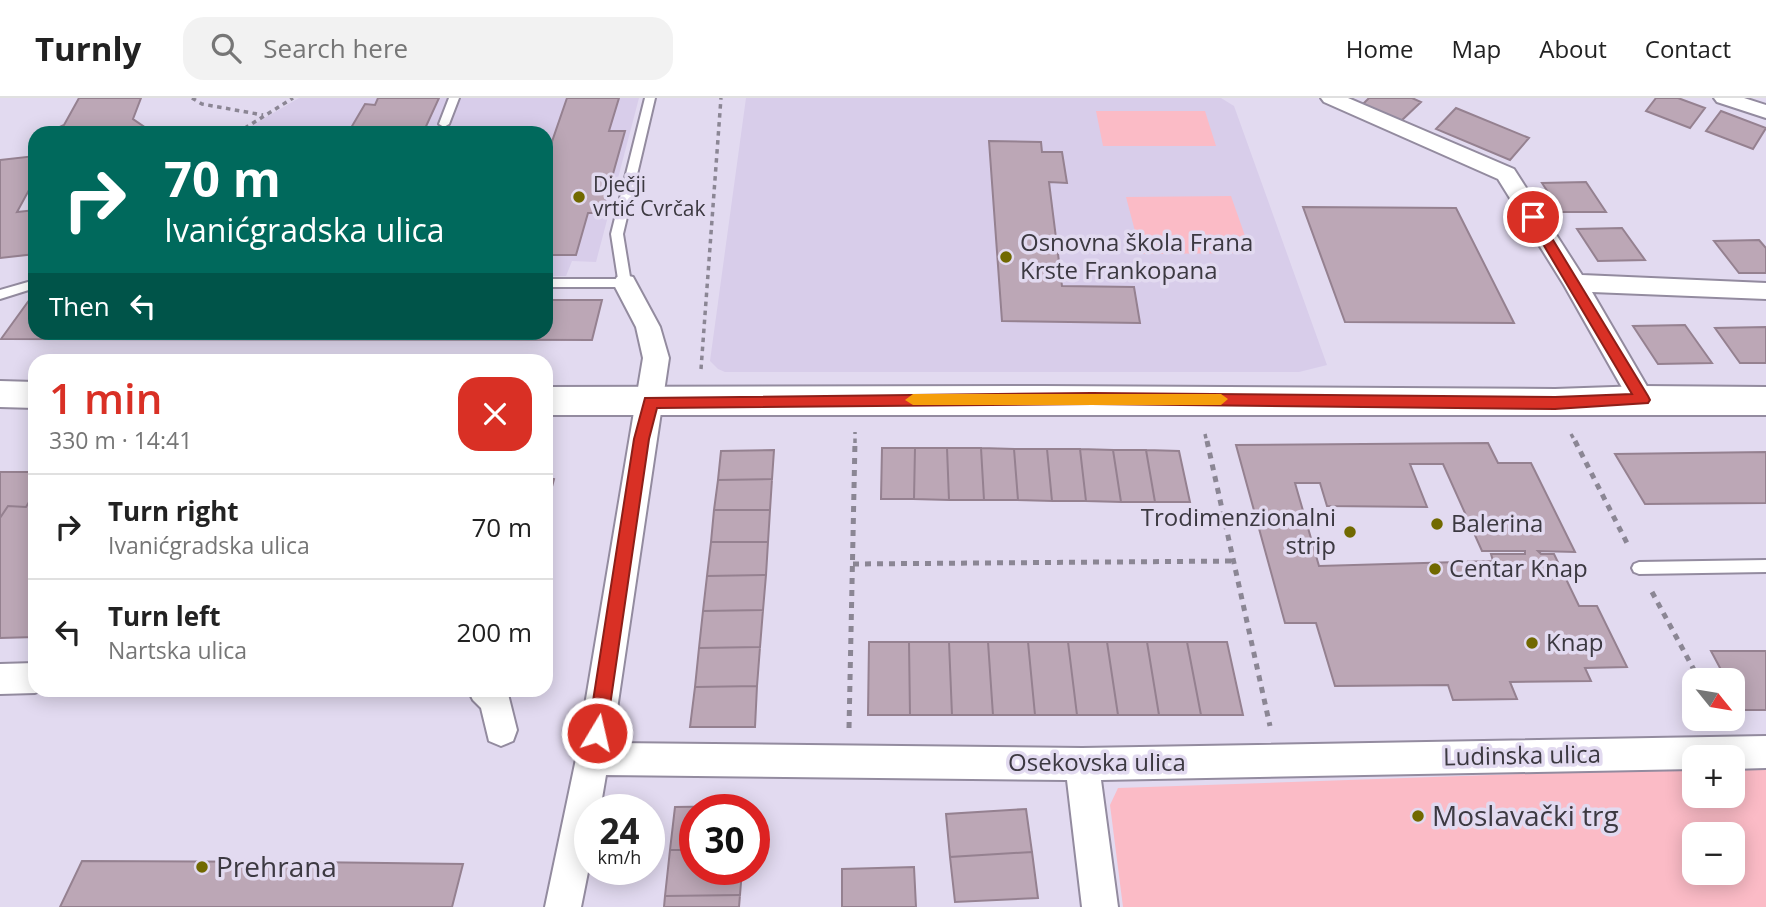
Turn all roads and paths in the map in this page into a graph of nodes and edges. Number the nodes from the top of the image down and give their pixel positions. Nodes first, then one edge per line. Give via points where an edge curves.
1 (192, 98) edge
2 (293, 98) edge
3 (454, 98) edge
4 (650, 98) edge
5 (721, 98) edge
6 (1331, 98) edge
7 (1724, 98) edge
8 (1766, 112) edge
9 (263, 115) junction
10 (444, 124) dead end
11 (247, 126) edge
12 (553, 283) edge
13 (625, 283) junction
14 (1574, 283) junction
15 (28, 286) edge
16 (1766, 291) edge
17 (0, 295) edge
18 (0, 394) edge
19 (28, 395) edge
20 (855, 400) junction
21 (1642, 400) junction
22 (553, 401) edge
23 (699, 401) junction
24 (1766, 401) edge
25 (650, 402) junction
26 (1555, 403) junction
27 (1208, 444) dead end
28 (1235, 561) junction
29 (853, 564) junction
30 (1766, 566) edge
31 (1639, 568) junction
32 (1693, 668) edge
33 (28, 678) edge
34 (0, 679) edge
35 (492, 697) edge
36 (501, 730) dead end
37 (1766, 752) edge
38 (593, 759) junction
39 (849, 761) junction
40 (1277, 761) junction
41 (1082, 764) junction
42 (563, 907) edge
43 (1100, 907) edge

1 - 9 path via 202,104
2 - 9 path
3 - 10 lane
4 - 13 lane via 617,234
5 - 23 path
6 - 14 street via 1506,174
7 - 8 street
9 - 11 path
12 - 13 lane
13 - 25 street via 648,327 656,358
14 - 16 street
14 - 21 street
15 - 17 lane
18 - 19 street
20 - 23 street
20 - 26 street
20 - 29 path
21 - 24 street
21 - 26 street
22 - 25 street
23 - 25 street
25 - 38 street
26 - 31 path
27 - 28 path
28 - 29 path
28 - 40 path
29 - 39 path
30 - 31 lane
31 - 32 path
33 - 34 street
35 - 36 street
37 - 40 street, Ludinska ulica
38 - 39 street, Osekovska ulica
38 - 42 street
39 - 41 street, Osekovska ulica
40 - 41 street, Osekovska ulica
41 - 43 street

